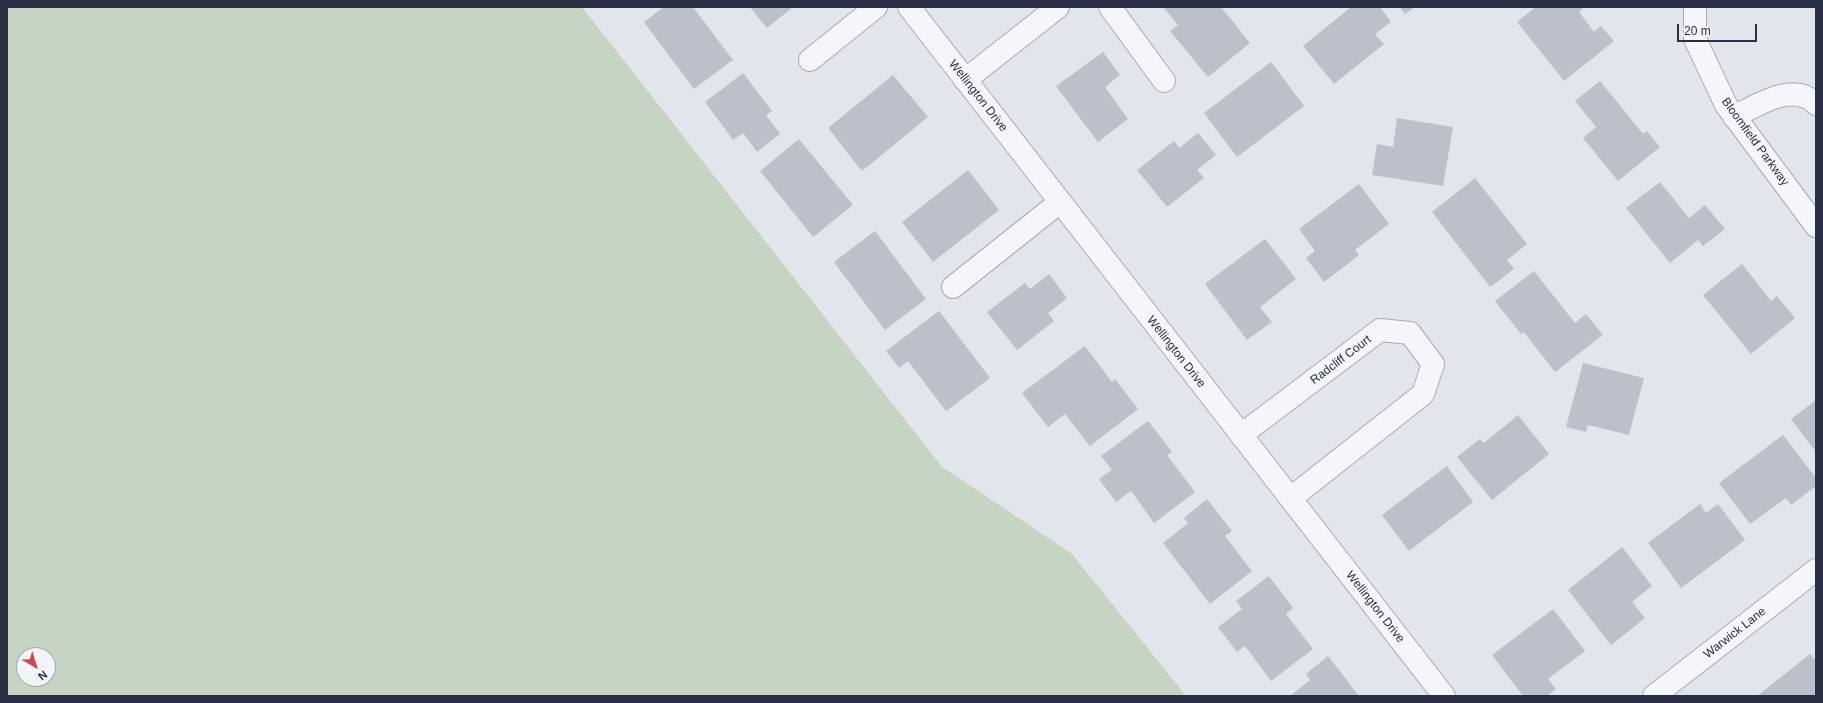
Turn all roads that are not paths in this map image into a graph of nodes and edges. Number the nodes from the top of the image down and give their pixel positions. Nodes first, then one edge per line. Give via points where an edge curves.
1 (876, 7) edge
2 (909, 7) edge
3 (1058, 7) edge
4 (1110, 7) edge
5 (1695, 7) edge
6 (810, 60) dead end
7 (965, 80) junction
8 (1164, 81) dead end
9 (1816, 104) edge
10 (1734, 117) junction
11 (1060, 202) junction
12 (1816, 226) edge
13 (952, 287) dead end
14 (1241, 435) junction
15 (1290, 498) junction
16 (1816, 570) edge
17 (1444, 696) edge
18 (1654, 696) edge

1 - 6 street
2 - 7 street, Wellington Drive
3 - 7 street
4 - 8 street
5 - 10 street, Bloomfield Parkway via 1695,39
7 - 11 street, Wellington Drive
9 - 10 street via 1799,94 1763,102
10 - 12 street, Bloomfield Parkway
11 - 13 street
11 - 14 street, Wellington Drive
14 - 15 street, Wellington Drive
14 - 15 street, Radcliff Court via 1380,330 1410,333 1432,364 1423,394
15 - 17 street, Wellington Drive
16 - 18 street, Warwick Lane

